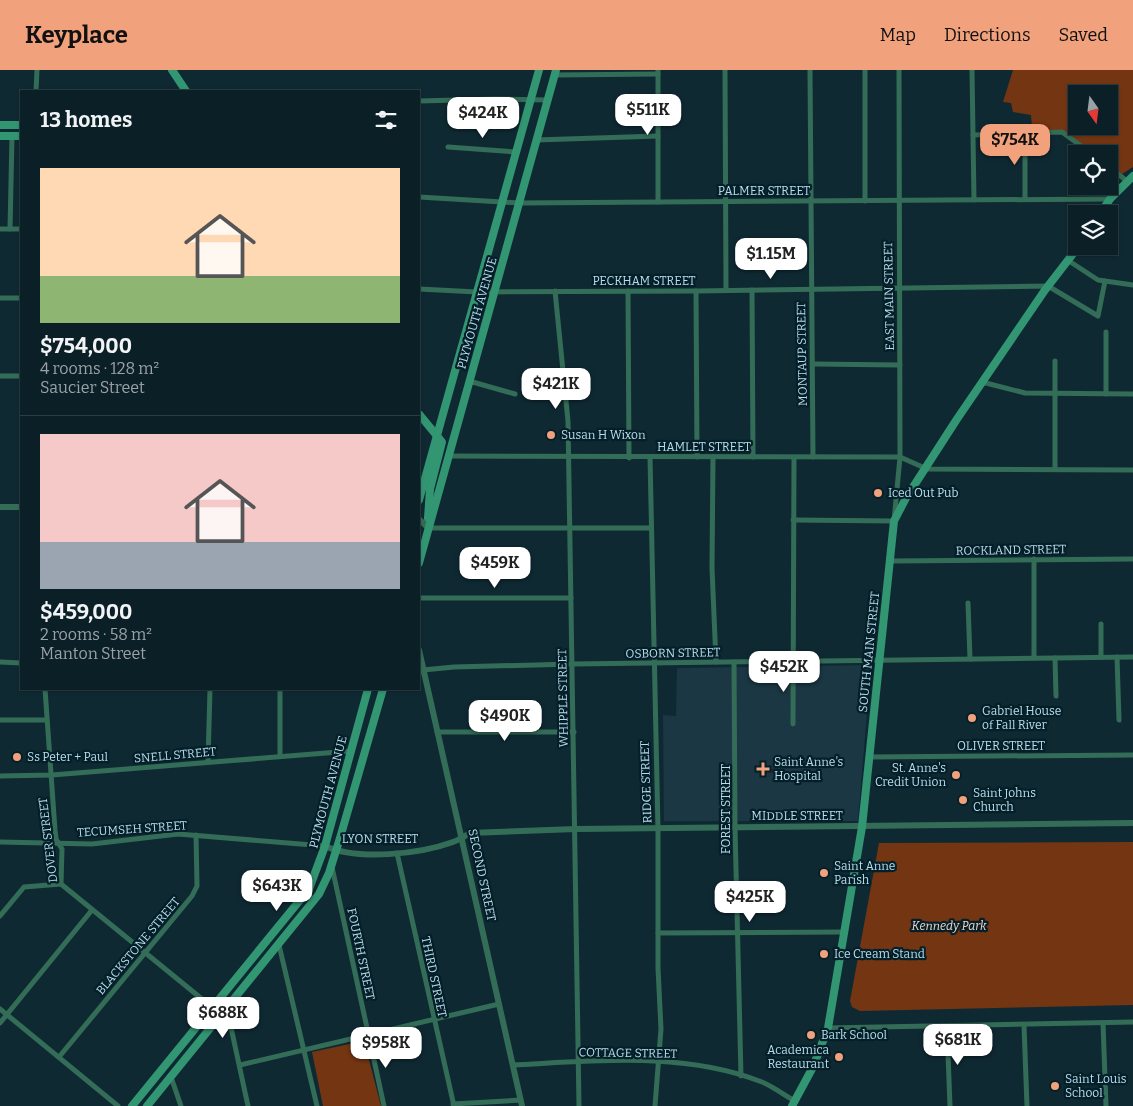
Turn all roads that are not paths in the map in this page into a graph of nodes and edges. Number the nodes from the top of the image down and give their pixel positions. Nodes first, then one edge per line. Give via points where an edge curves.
1 (37, 70) edge
2 (172, 70) edge
3 (539, 70) edge
4 (725, 70) edge
5 (810, 70) edge
6 (865, 70) edge
7 (899, 70) edge
8 (972, 70) edge
9 (658, 72) edge
10 (555, 73) edge
11 (36, 90) edge
12 (185, 90) edge
13 (531, 99) junction
14 (548, 100) junction
15 (420, 101) edge
16 (0, 125) edge
17 (20, 125) edge
18 (1025, 133) junction
19 (973, 135) junction
20 (0, 136) edge
21 (12, 136) junction
22 (20, 136) edge
23 (658, 136) junction
24 (536, 140) junction
25 (1080, 145) edge
26 (448, 147) dead end
27 (516, 152) junction
28 (1118, 172) edge
29 (1130, 178) edge
30 (420, 197) edge
31 (1110, 199) junction
32 (898, 200) junction
33 (974, 200) junction
34 (1026, 200) junction
35 (810, 201) junction
36 (865, 201) junction
37 (502, 202) junction
38 (658, 202) junction
39 (725, 202) junction
40 (519, 203) junction
41 (1106, 205) edge
42 (0, 229) edge
43 (10, 229) junction
44 (20, 229) edge
45 (1073, 255) edge
46 (1069, 261) junction
47 (1104, 281) junction
48 (1133, 285) edge
49 (1048, 286) junction
50 (420, 289) edge
51 (726, 290) junction
52 (752, 290) junction
53 (811, 290) junction
54 (900, 290) junction
55 (494, 291) junction
56 (555, 291) junction
57 (628, 291) junction
58 (696, 291) junction
59 (477, 292) junction
60 (0, 298) edge
61 (20, 298) edge
62 (1106, 332) dead end
63 (1055, 361) dead end
64 (814, 364) junction
65 (900, 365) junction
66 (0, 376) edge
67 (20, 376) edge
68 (469, 381) junction
69 (982, 382) junction
70 (515, 394) dead end
71 (1055, 394) junction
72 (1106, 394) junction
73 (1133, 394) edge
74 (420, 415) edge
75 (437, 435) junction
76 (448, 456) junction
77 (650, 457) junction
78 (697, 457) junction
79 (753, 457) junction
80 (814, 457) junction
81 (900, 457) junction
82 (569, 458) junction
83 (629, 458) junction
84 (713, 458) junction
85 (794, 458) junction
86 (927, 469) junction
87 (1055, 469) junction
88 (1133, 470) edge
89 (420, 496) edge
90 (0, 507) edge
91 (20, 507) edge
92 (420, 520) edge
93 (793, 520) junction
94 (894, 522) junction
95 (428, 528) junction
96 (650, 528) junction
97 (570, 529) junction
98 (420, 558) edge
99 (1034, 559) junction
100 (1133, 559) edge
101 (890, 561) junction
102 (420, 598) edge
103 (571, 598) junction
104 (968, 603) dead end
105 (1101, 624) dead end
106 (420, 655) edge
107 (1101, 657) junction
108 (1117, 657) junction
109 (1133, 657) edge
110 (1034, 658) junction
111 (1055, 658) junction
112 (880, 659) junction
113 (970, 659) junction
114 (0, 662) edge
115 (716, 662) junction
116 (734, 662) junction
117 (794, 662) junction
118 (20, 663) edge
119 (653, 663) junction
120 (572, 664) junction
121 (423, 670) junction
122 (45, 690) edge
123 (210, 690) edge
124 (280, 690) edge
125 (368, 690) edge
126 (383, 690) edge
127 (1056, 696) dead end
128 (0, 720) edge
129 (46, 720) junction
130 (1119, 720) dead end
131 (793, 724) dead end
132 (437, 732) junction
133 (574, 732) junction
134 (351, 751) junction
135 (1133, 755) edge
136 (280, 756) junction
137 (870, 757) junction
138 (208, 761) junction
139 (52, 775) junction
140 (0, 776) edge
141 (1133, 823) edge
142 (862, 827) junction
143 (735, 828) junction
144 (576, 830) junction
145 (658, 830) junction
146 (196, 835) junction
147 (462, 837) junction
148 (0, 842) edge
149 (59, 844) junction
150 (326, 846) junction
151 (336, 851) junction
152 (398, 853) junction
153 (332, 865) junction
154 (61, 884) junction
155 (92, 910) junction
156 (0, 916) edge
157 (842, 932) junction
158 (658, 933) junction
159 (738, 933) junction
160 (279, 945) junction
161 (144, 953) junction
162 (499, 1004) junction
163 (212, 1008) junction
164 (0, 1009) edge
165 (227, 1009) junction
166 (7, 1015) junction
167 (433, 1020) junction
168 (1133, 1022) edge
169 (0, 1023) edge
170 (1103, 1023) junction
171 (1024, 1025) junction
172 (946, 1027) junction
173 (828, 1028) junction
174 (368, 1036) junction
175 (304, 1050) junction
176 (59, 1057) junction
177 (660, 1061) junction
178 (577, 1062) junction
179 (240, 1065) junction
180 (513, 1065) junction
181 (741, 1076) junction
182 (171, 1077) junction
183 (522, 1103) edge
184 (794, 1104) edge
185 (453, 1105) edge
186 (118, 1106) edge
187 (132, 1106) edge
188 (147, 1106) edge
189 (181, 1106) edge
190 (248, 1106) edge
191 (317, 1106) edge
192 (384, 1106) edge
193 (579, 1106) edge
194 (655, 1106) edge
195 (950, 1106) edge
196 (1027, 1106) edge
197 (1106, 1106) edge

1 - 11 street
2 - 12 main road
3 - 13 main road, PLYMOUTH AVENUE
4 - 39 street
5 - 35 street, MONTAUP STREET
6 - 36 street
7 - 32 street, EAST MAIN STREET
8 - 19 street
9 - 10 street
9 - 23 street
10 - 14 main road, PLYMOUTH AVENUE
13 - 14 street
13 - 15 street
13 - 27 main road, PLYMOUTH AVENUE
14 - 24 main road, PLYMOUTH AVENUE
16 - 17 main road
18 - 19 street
18 - 25 street via 1062,132
18 - 34 street
19 - 33 street
20 - 21 main road
21 - 22 main road
21 - 43 street
23 - 24 street
23 - 38 street
24 - 40 main road, PLYMOUTH AVENUE
26 - 27 street
27 - 37 main road, PLYMOUTH AVENUE
28 - 29 street
29 - 31 main road
30 - 37 street, PALMER STREET
31 - 34 street, PALMER STREET
31 - 41 main road
32 - 33 street, PALMER STREET
32 - 36 street, PALMER STREET
32 - 54 street, EAST MAIN STREET
33 - 34 street, PALMER STREET
35 - 36 street, PALMER STREET
35 - 39 street, PALMER STREET
35 - 53 street, MONTAUP STREET
37 - 40 street, PALMER STREET
37 - 59 main road, PLYMOUTH AVENUE
38 - 39 street, PALMER STREET
38 - 40 street, PALMER STREET
39 - 51 street
40 - 55 main road, PLYMOUTH AVENUE
42 - 43 street
43 - 44 street
45 - 46 main road, SOUTH MAIN STREET
46 - 47 street
46 - 49 main road, SOUTH MAIN STREET
47 - 48 street
47 - 49 street via 1098,316
49 - 54 street, PECKHAM STREET
49 - 69 main road, SOUTH MAIN STREET
50 - 59 street, PECKHAM STREET
51 - 52 street, PECKHAM STREET
51 - 58 street, PECKHAM STREET
52 - 53 street, PECKHAM STREET
52 - 79 street
53 - 54 street, PECKHAM STREET
53 - 64 street, MONTAUP STREET
54 - 65 street, EAST MAIN STREET
55 - 56 street, PECKHAM STREET
55 - 59 street, PECKHAM STREET
55 - 68 main road, PLYMOUTH AVENUE
56 - 57 street, PECKHAM STREET
56 - 82 street, WHIPPLE STREET
57 - 58 street, PECKHAM STREET
57 - 83 street
58 - 78 street
59 - 75 main road, PLYMOUTH AVENUE
60 - 61 street
62 - 72 street
63 - 71 street
64 - 65 street
64 - 80 street, MONTAUP STREET
65 - 81 street, EAST MAIN STREET
66 - 67 street
68 - 70 street
68 - 76 main road, PLYMOUTH AVENUE
69 - 71 street via 1025,393
69 - 86 main road, SOUTH MAIN STREET
71 - 72 street
71 - 87 street
72 - 73 street
74 - 75 main road
75 - 89 main road, PLYMOUTH AVENUE
75 - 95 main road via 442,445 430,489
76 - 82 street, HAMLET STREET
76 - 95 main road, PLYMOUTH AVENUE
77 - 78 street, HAMLET STREET
77 - 83 street, HAMLET STREET
77 - 96 street, RIDGE STREET
78 - 84 street, HAMLET STREET
79 - 84 street, HAMLET STREET
79 - 85 street, HAMLET STREET
80 - 81 street, HAMLET STREET
80 - 85 street, HAMLET STREET
81 - 86 street, HAMLET STREET
81 - 94 street, EAST MAIN STREET
82 - 83 street, HAMLET STREET
82 - 97 street, WHIPPLE STREET
84 - 115 street via 712,568
85 - 93 street
86 - 87 street
86 - 94 main road, SOUTH MAIN STREET
87 - 88 street
90 - 91 street
92 - 95 street
93 - 94 street
93 - 117 street
94 - 101 main road, SOUTH MAIN STREET
95 - 97 street
95 - 98 main road, PLYMOUTH AVENUE
96 - 97 street
96 - 119 street, RIDGE STREET
97 - 103 street, WHIPPLE STREET
99 - 100 street, ROCKLAND STREET
99 - 101 street, ROCKLAND STREET
99 - 110 street
101 - 112 main road, SOUTH MAIN STREET
102 - 103 street
103 - 120 street, WHIPPLE STREET
104 - 113 street
105 - 107 street
106 - 121 street, SECOND STREET
107 - 108 street, OSBORN STREET
107 - 111 street, OSBORN STREET
108 - 109 street, OSBORN STREET
108 - 130 street
110 - 111 street, OSBORN STREET
110 - 113 street, OSBORN STREET
111 - 127 street
112 - 113 street, OSBORN STREET
112 - 117 street, OSBORN STREET
112 - 137 main road, SOUTH MAIN STREET
114 - 118 street
115 - 116 street, OSBORN STREET
115 - 119 street, OSBORN STREET
116 - 117 street, OSBORN STREET
116 - 143 street, FOREST STREET
117 - 131 street
119 - 120 street, OSBORN STREET
119 - 145 street, RIDGE STREET
120 - 121 street, OSBORN STREET
120 - 133 street, WHIPPLE STREET
121 - 132 street, SECOND STREET
122 - 129 street, DOVER STREET
123 - 138 street
124 - 136 street
125 - 134 main road, PLYMOUTH AVENUE
126 - 151 main road, PLYMOUTH AVENUE
128 - 129 street
129 - 139 street, DOVER STREET
132 - 133 street
132 - 147 street, SECOND STREET
133 - 144 street, WHIPPLE STREET
134 - 136 street, SNELL STREET
134 - 150 main road, PLYMOUTH AVENUE
135 - 137 street, OLIVER STREET
136 - 138 street, SNELL STREET
137 - 142 main road, SOUTH MAIN STREET
138 - 139 street, SNELL STREET
139 - 140 street, SNELL STREET
139 - 149 street, DOVER STREET via 55,830
141 - 142 street, MIDDLE STREET
142 - 143 street, MIDDLE STREET
142 - 157 main road, SOUTH MAIN STREET
143 - 145 street, MIDDLE STREET
143 - 159 street, FOREST STREET
144 - 145 street, MIDDLE STREET
144 - 147 street, MIDDLE STREET via 470,833
144 - 178 street, WHIPPLE STREET
145 - 158 street, RIDGE STREET
146 - 149 street, TECUMSEH STREET via 171,834 92,844
146 - 150 street, TECUMSEH STREET
146 - 161 street, BLACKSTONE STREET via 197,886
147 - 152 street, LYON STREET via 456,842
147 - 162 street, SECOND STREET
148 - 149 street, TECUMSEH STREET
149 - 154 street, DOVER STREET via 62,849
150 - 151 street, LYON STREET
150 - 163 main road, PLYMOUTH AVENUE via 306,894
151 - 152 street, LYON STREET
151 - 153 main road, PLYMOUTH AVENUE
152 - 167 street, THIRD STREET
153 - 160 main road, PLYMOUTH AVENUE via 316,900
153 - 174 street, FOURTH STREET
154 - 155 street, DOVER STREET
154 - 156 street via 24,887
155 - 161 street, DOVER STREET
155 - 166 street
157 - 159 street
157 - 173 main road, SOUTH MAIN STREET
158 - 159 street
158 - 177 street, RIDGE STREET
159 - 181 street, FOREST STREET
160 - 165 main road, PLYMOUTH AVENUE
160 - 175 street
161 - 163 street, DOVER STREET
161 - 176 street, BLACKSTONE STREET
162 - 167 street
162 - 180 street, SECOND STREET
163 - 187 main road, PLYMOUTH AVENUE
164 - 166 street
165 - 179 street
165 - 182 main road, PLYMOUTH AVENUE
166 - 169 street
166 - 176 street
167 - 174 street
167 - 185 street, THIRD STREET
168 - 170 street
170 - 171 street
170 - 197 street
171 - 172 street
171 - 196 street
172 - 173 street
172 - 195 street
173 - 184 main road, SOUTH MAIN STREET
174 - 175 street
174 - 192 street, FOURTH STREET
175 - 179 street
175 - 191 street
176 - 186 street
177 - 178 street, COTTAGE STREET
177 - 181 street, COTTAGE STREET
177 - 194 street, RIDGE STREET
178 - 180 street, COTTAGE STREET
178 - 193 street, WHIPPLE STREET
179 - 190 street
180 - 183 street, SECOND STREET
181 - 184 street, COTTAGE STREET via 762,1082
182 - 188 main road, PLYMOUTH AVENUE
182 - 189 street
183 - 185 street

